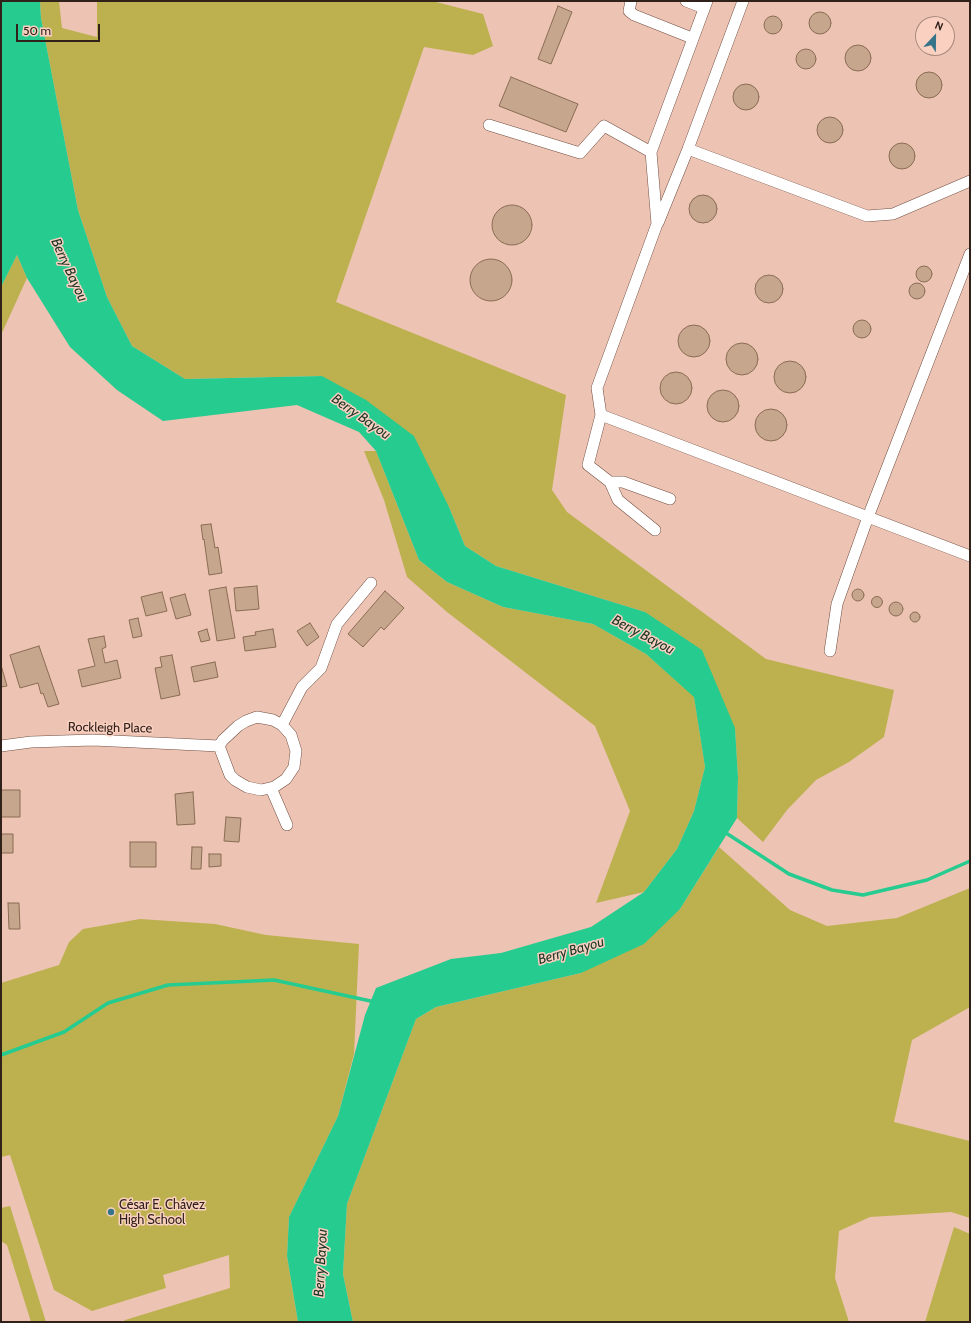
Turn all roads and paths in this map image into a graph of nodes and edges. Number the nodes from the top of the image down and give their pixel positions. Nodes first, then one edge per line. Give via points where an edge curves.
1 (630, 1) edge
2 (686, 1) edge
3 (743, 1) edge
4 (705, 4) edge
5 (692, 38) junction
6 (489, 125) dead end
7 (688, 149) junction
8 (651, 152) junction
9 (970, 181) edge
10 (657, 224) junction
11 (970, 254) edge
12 (601, 415) junction
13 (610, 482) junction
14 (670, 499) dead end
15 (868, 517) junction
16 (655, 530) dead end
17 (970, 556) edge
18 (371, 583) dead end
19 (830, 651) dead end
20 (282, 725) junction
21 (1, 746) edge
22 (219, 746) junction
23 (271, 788) junction
24 (287, 825) dead end

1 - 5 street via 629,11 634,15
2 - 4 street
3 - 7 street
4 - 5 street
5 - 8 street
6 - 8 street via 580,153 604,126
7 - 9 street via 867,216 893,214
7 - 10 street
8 - 10 street
10 - 12 street via 597,388
11 - 15 street
12 - 13 street via 588,465
12 - 15 street
13 - 14 street via 623,482
13 - 16 street via 618,500
15 - 17 street
15 - 19 street via 837,604
18 - 20 street via 337,624 322,668 302,686
20 - 22 street via 265,718 251,718 234,729
20 - 23 street via 291,735 296,759 286,778
21 - 22 street, Rockleigh Place via 31,742 93,740
22 - 23 street via 235,780 253,789
23 - 24 street

